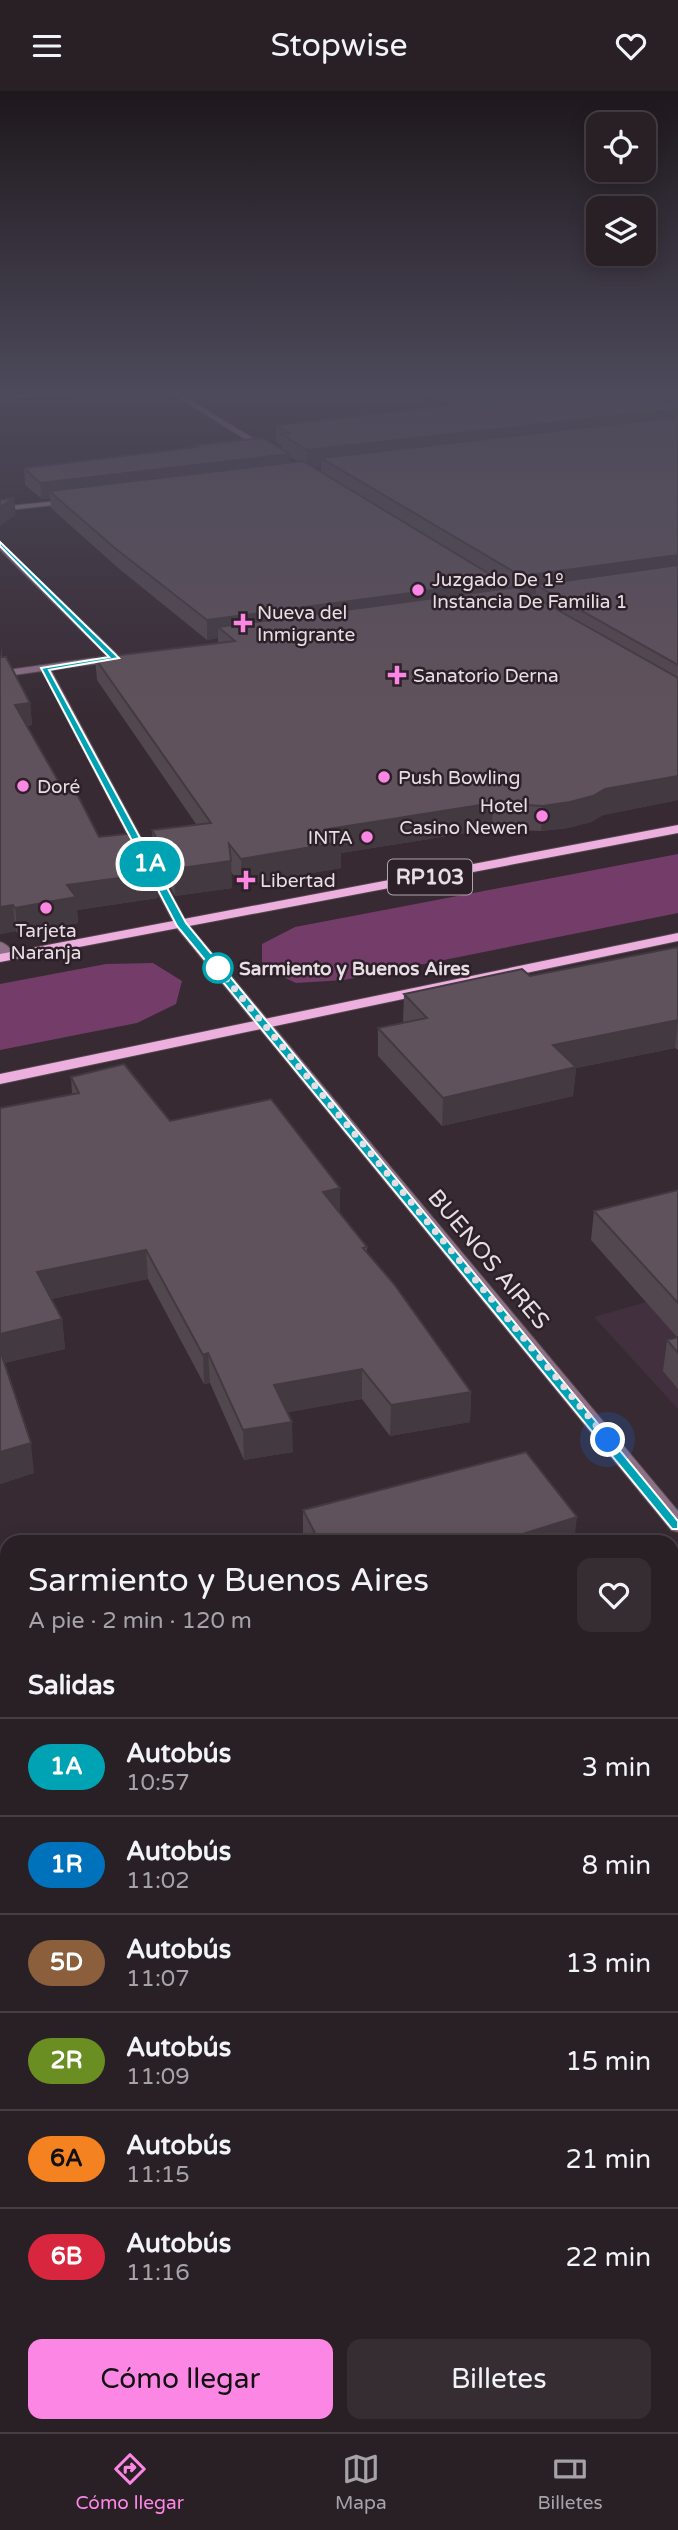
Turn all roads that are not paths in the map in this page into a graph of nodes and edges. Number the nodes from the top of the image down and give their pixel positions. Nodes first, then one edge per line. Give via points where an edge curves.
1 (73, 500) edge
2 (0, 509) edge
3 (0, 545) edge
4 (129, 656) edge
5 (115, 658) junction
6 (44, 668) junction
7 (0, 674) edge
8 (678, 829) edge
9 (181, 924) junction
10 (678, 937) edge
11 (3, 953) edge
12 (263, 1024) junction
13 (0, 1079) edge
14 (678, 1525) edge

1 - 2 street
3 - 5 street
4 - 5 street
5 - 6 street
6 - 7 street
6 - 9 street, BUENOS AIRES
8 - 9 main road, RP103
9 - 11 main road, RP103
9 - 12 street, BUENOS AIRES
10 - 12 main road
12 - 13 main road
12 - 14 street, BUENOS AIRES

